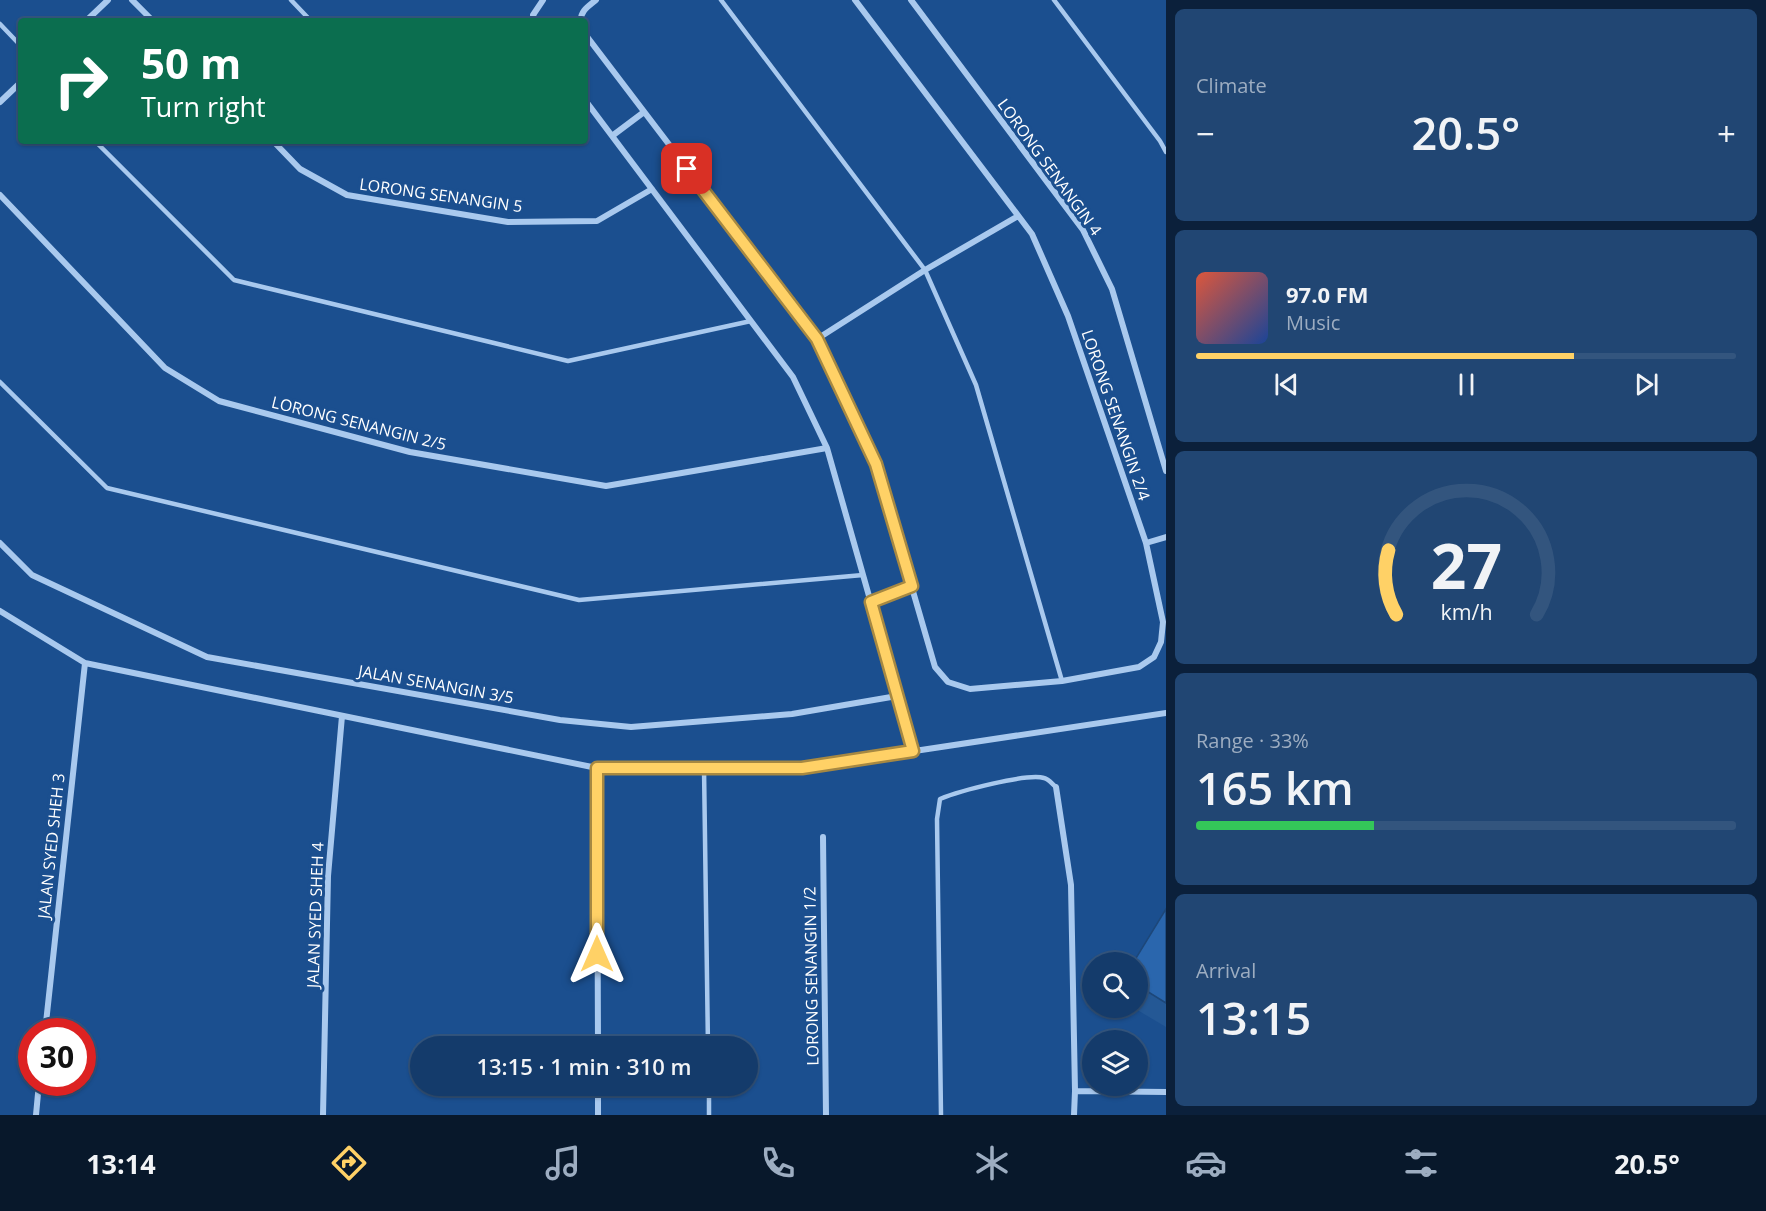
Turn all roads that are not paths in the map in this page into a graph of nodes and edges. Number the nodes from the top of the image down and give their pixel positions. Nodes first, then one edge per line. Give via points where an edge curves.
1 (108, 0) edge
2 (132, 0) edge
3 (291, 0) edge
4 (543, 0) edge
5 (596, 0) edge
6 (721, 0) edge
7 (855, 0) edge
8 (911, 0) edge
9 (1054, 0) edge
10 (89, 18) edge
11 (150, 18) edge
12 (308, 18) edge
13 (534, 18) edge
14 (581, 18) edge
15 (0, 24) edge
16 (588, 38) edge
17 (18, 43) edge
18 (18, 85) edge
19 (0, 102) edge
20 (588, 104) edge
21 (644, 112) junction
22 (612, 136) junction
23 (98, 144) edge
24 (276, 144) edge
25 (1166, 152) edge
26 (652, 189) junction
27 (0, 195) edge
28 (1018, 216) junction
29 (926, 270) junction
30 (751, 321) junction
31 (817, 339) junction
32 (0, 382) edge
33 (828, 448) junction
34 (1166, 471) edge
35 (1166, 537) edge
36 (0, 543) edge
37 (1146, 543) junction
38 (863, 575) junction
39 (912, 586) junction
40 (871, 602) junction
41 (0, 611) edge
42 (85, 663) junction
43 (1062, 681) junction
44 (897, 696) junction
45 (1166, 713) edge
46 (342, 716) junction
47 (913, 751) junction
48 (597, 768) junction
49 (704, 768) junction
50 (1056, 787) joint
51 (823, 837) dead end
52 (47, 1018) edge
53 (598, 1036) edge
54 (708, 1036) edge
55 (1075, 1091) junction
56 (1166, 1092) edge
57 (38, 1096) edge
58 (598, 1096) edge
59 (709, 1096) edge
60 (36, 1115) edge
61 (323, 1115) edge
62 (598, 1115) edge
63 (709, 1115) edge
64 (826, 1115) edge
65 (941, 1115) edge
66 (1074, 1115) edge

1 - 10 street
2 - 11 street
3 - 12 lane
4 - 13 street
5 - 14 street via 585,8
6 - 29 lane
7 - 28 street, LORONG SENANGIN 2/4
8 - 34 street, LORONG SENANGIN 4 via 1083,230 1112,288
9 - 25 lane
15 - 17 lane
16 - 21 street, LORONG SENANGIN 2/4
18 - 19 street
20 - 22 street
21 - 22 street
21 - 31 street, LORONG SENANGIN 2/4
22 - 26 street
23 - 30 lane via 234,279 568,361
24 - 26 street, LORONG SENANGIN 5 via 300,169 347,195 508,222 597,221
26 - 30 street
27 - 33 street, LORONG SENANGIN 2/5 via 165,368 219,401 410,452 606,486
28 - 29 street
28 - 37 street, LORONG SENANGIN 2/4 via 1032,234 1068,316
29 - 31 street
29 - 43 lane via 976,385
30 - 33 street via 793,377
31 - 39 street, LORONG SENANGIN 2/4 via 876,464
32 - 38 lane via 107,488 579,600
33 - 38 street
35 - 37 street
36 - 44 street, JALAN SENANGIN 3/5 via 32,575 207,657 560,720 631,727 792,714
37 - 43 street, LORONG SENANGIN 2/4 via 1163,622 1161,642 1154,657 1139,667
38 - 40 street
39 - 40 street
39 - 43 street, LORONG SENANGIN 2/4 via 934,667 948,682 970,689
40 - 44 street
41 - 42 street
42 - 46 street
42 - 52 street, JALAN SYED SHEH 3
44 - 47 street
45 - 47 street
46 - 48 street
46 - 61 street, JALAN SYED SHEH 4 via 328,876
47 - 49 street via 802,768
48 - 49 street
48 - 53 street
49 - 54 lane
50 - 55 street via 1071,885
50 - 65 lane via 1046,778 1030,777 940,799 937,819
51 - 64 street, LORONG SENANGIN 1/2
55 - 56 street
55 - 66 street
57 - 60 street
58 - 62 street
59 - 63 lane

